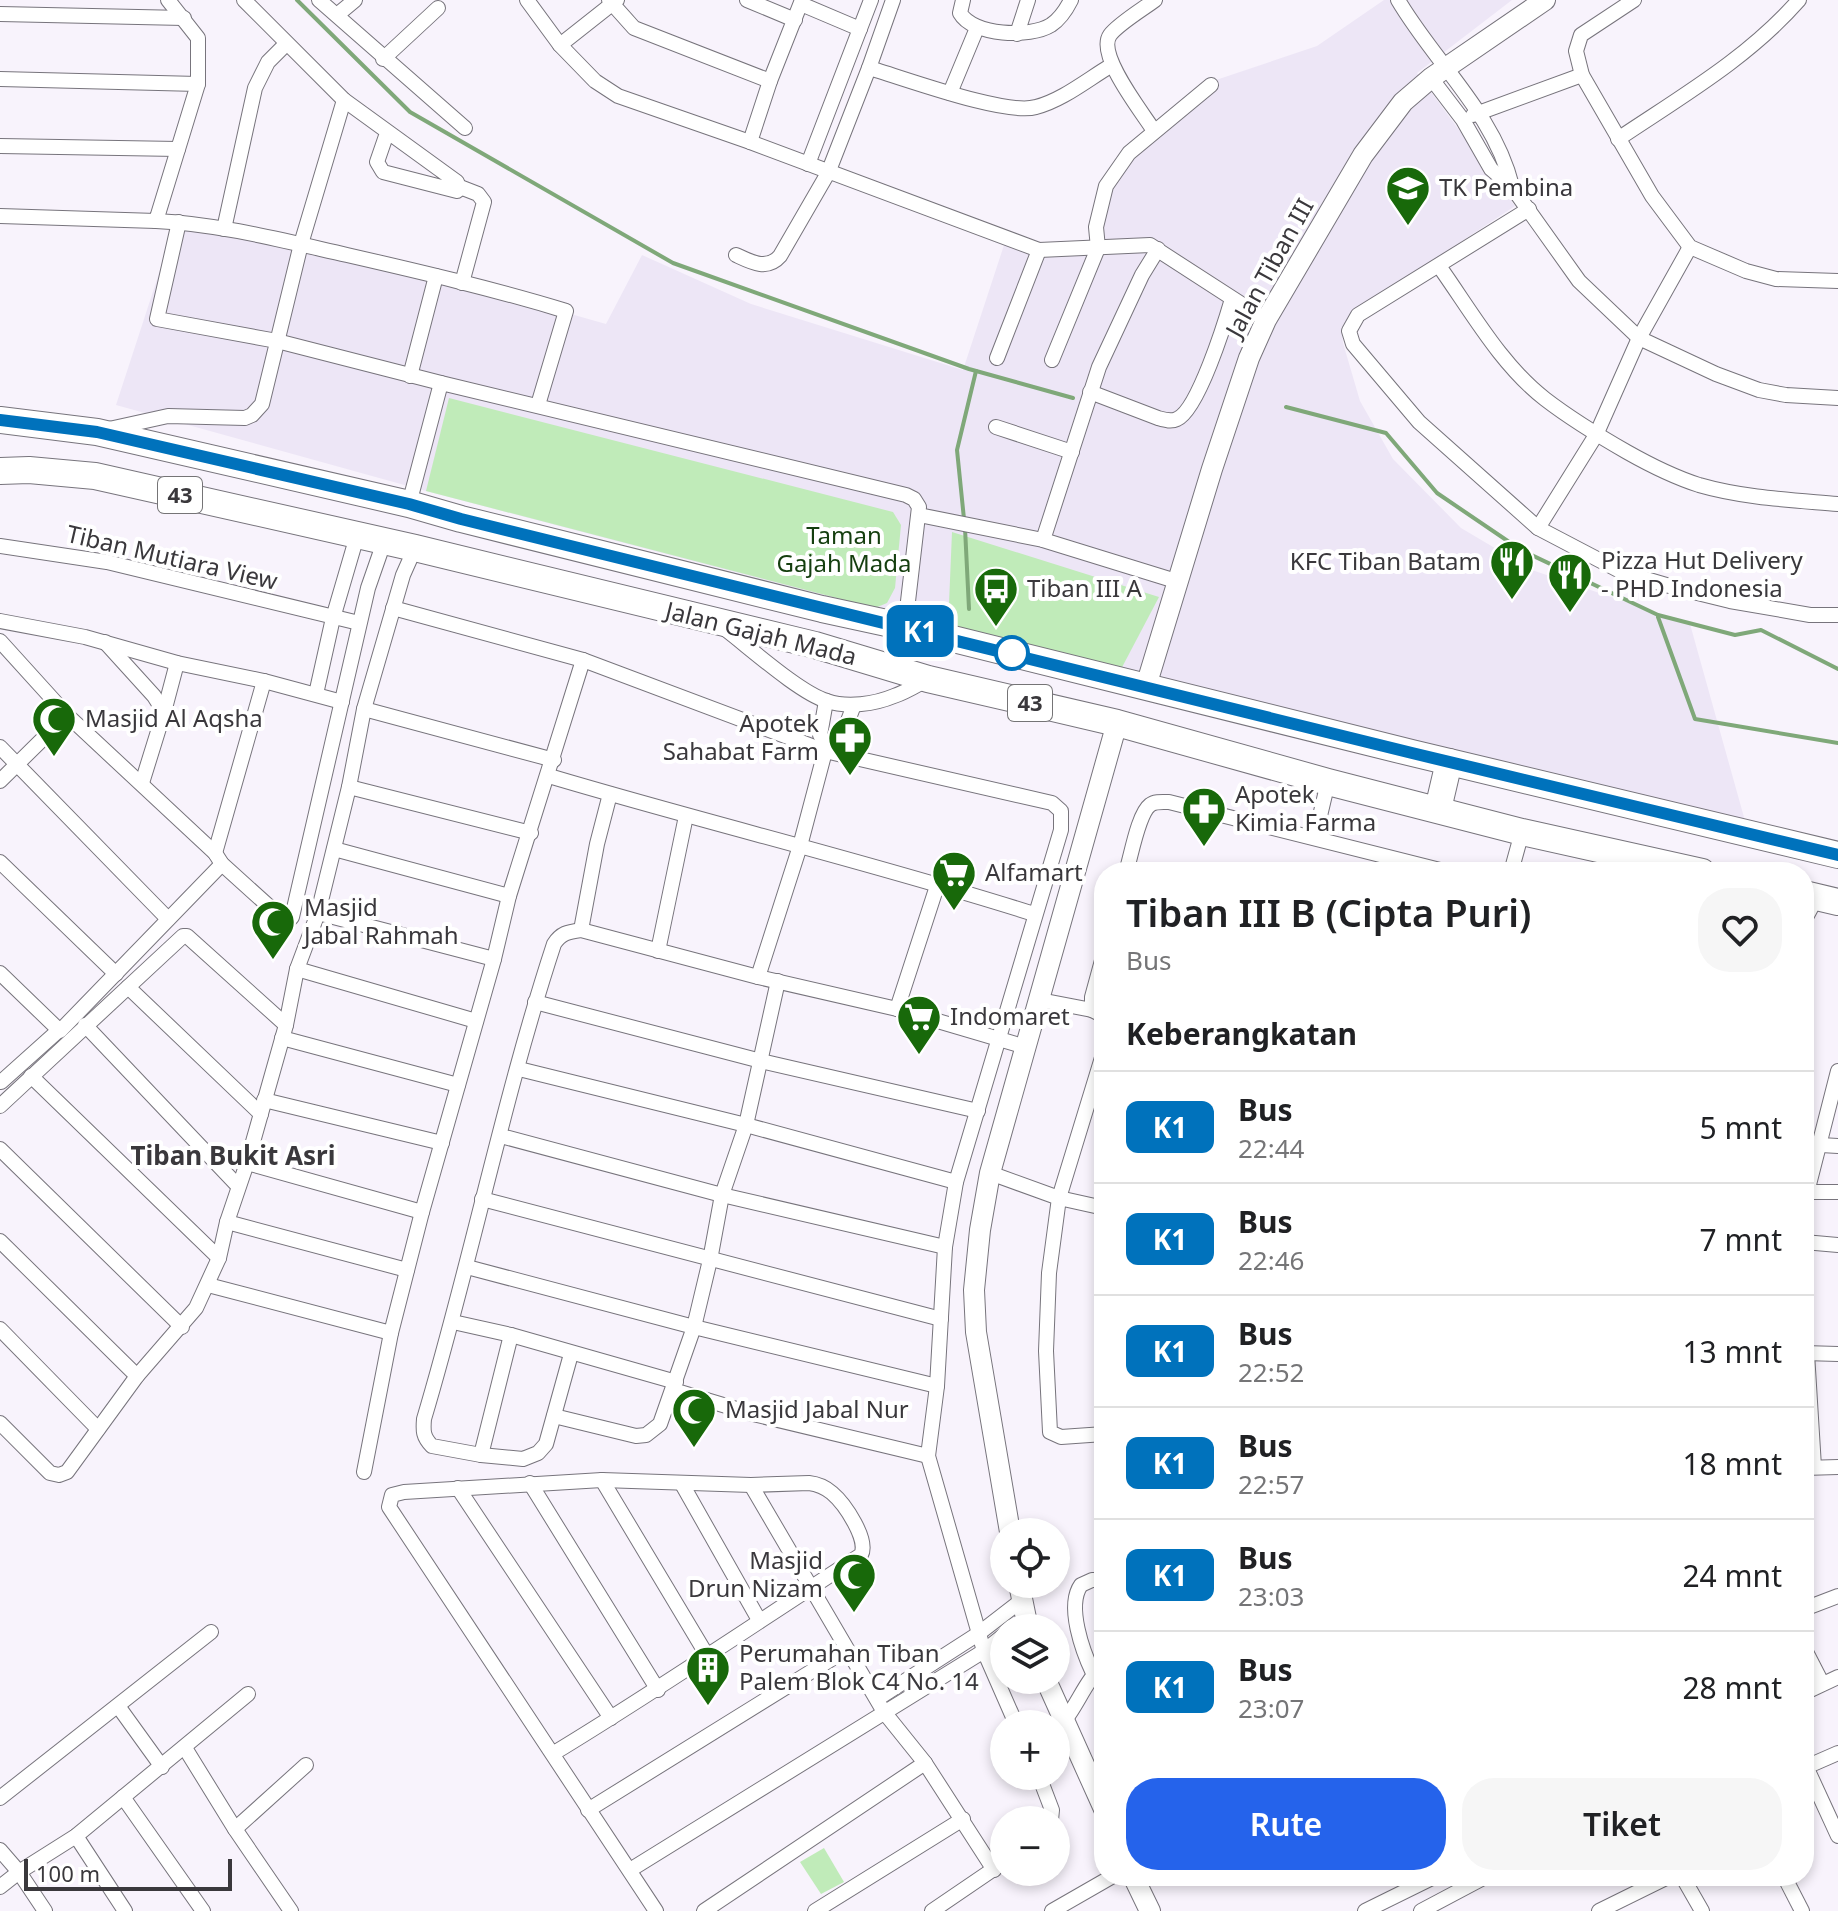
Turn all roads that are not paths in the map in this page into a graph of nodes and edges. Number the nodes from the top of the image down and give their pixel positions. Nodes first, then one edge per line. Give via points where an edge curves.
1 (168, 0) edge
2 (244, 0) edge
3 (319, 0) edge
4 (355, 0) edge
5 (527, 0) edge
6 (747, 0) edge
7 (871, 0) edge
8 (893, 0) edge
9 (963, 0) edge
10 (1028, 0) edge
11 (1071, 0) edge
12 (1155, 0) edge
13 (1398, 0) edge
14 (1545, 0) edge
15 (1634, 0) edge
16 (1799, 0) edge
17 (612, 1) edge
18 (802, 2) edge
19 (438, 8) dead end
20 (0, 14) edge
21 (337, 15) junction
22 (184, 18) junction
23 (795, 20) junction
24 (977, 28) junction
25 (860, 29) junction
26 (1017, 34) junction
27 (286, 44) junction
28 (560, 45) junction
29 (383, 59) junction
30 (1112, 65) junction
31 (869, 68) junction
32 (1439, 72) junction
33 (1582, 75) junction
34 (0, 79) edge
35 (770, 81) junction
36 (198, 84) junction
37 (1211, 85) dead end
38 (950, 93) junction
39 (344, 100) junction
40 (1479, 112) junction
41 (1463, 120) junction
42 (465, 128) dead end
43 (1154, 131) junction
44 (387, 133) junction
45 (1618, 139) junction
46 (750, 142) junction
47 (0, 146) edge
48 (178, 149) junction
49 (808, 164) junction
50 (828, 173) junction
51 (460, 187) junction
52 (1512, 187) junction
53 (1529, 209) junction
54 (0, 216) edge
55 (156, 221) junction
56 (179, 222) junction
57 (224, 229) junction
58 (301, 244) junction
59 (1690, 247) junction
60 (1098, 248) junction
61 (1158, 249) junction
62 (1039, 250) junction
63 (736, 255) dead end
64 (1439, 266) junction
65 (436, 276) junction
66 (1838, 281) edge
67 (462, 283) junction
68 (1232, 299) junction
69 (1266, 320) junction
70 (1639, 338) junction
71 (277, 341) junction
72 (997, 358) dead end
73 (1052, 360) dead end
74 (410, 376) junction
75 (441, 383) junction
76 (1090, 392) junction
77 (1838, 398) edge
78 (538, 405) junction
79 (0, 420) edge
80 (996, 427) dead end
81 (97, 432) junction
82 (1596, 435) junction
83 (1072, 452) junction
84 (0, 471) edge
85 (409, 504) junction
86 (1838, 504) edge
87 (919, 515) junction
88 (1538, 528) junction
89 (357, 536) junction
90 (1043, 540) junction
91 (0, 546) edge
92 (415, 548) junction
93 (380, 555) junction
94 (403, 575) junction
95 (1179, 582) junction
96 (393, 608) junction
97 (822, 609) junction
98 (1838, 615) edge
99 (333, 618) junction
100 (0, 621) edge
101 (714, 621) junction
102 (359, 623) junction
103 (905, 627) junction
104 (0, 641) edge
105 (105, 642) junction
106 (815, 645) junction
107 (583, 660) junction
108 (177, 663) junction
109 (928, 679) junction
110 (264, 681) junction
111 (1146, 686) junction
112 (316, 694) junction
113 (826, 701) junction
114 (342, 702) junction
115 (854, 705) junction
116 (364, 709) junction
117 (164, 712) junction
118 (67, 715) junction
119 (1117, 723) junction
120 (0, 747) edge
121 (826, 748) junction
122 (554, 760) junction
123 (1449, 762) junction
124 (16, 763) junction
125 (549, 776) junction
126 (0, 781) edge
127 (1328, 782) junction
128 (142, 783) junction
129 (349, 787) junction
130 (610, 794) junction
131 (1438, 809) junction
132 (686, 816) junction
133 (1522, 832) junction
134 (531, 833) junction
135 (1315, 837) junction
136 (800, 846) junction
137 (334, 849) junction
138 (1838, 855) edge
139 (219, 858) junction
140 (0, 862) edge
141 (1129, 862) edge
142 (1410, 862) edge
143 (1514, 862) edge
144 (1657, 862) edge
145 (938, 883) junction
146 (509, 896) junction
147 (318, 913) junction
148 (1034, 914) junction
149 (168, 919) junction
150 (581, 930) junction
151 (658, 951) junction
152 (494, 959) junction
153 (297, 969) junction
154 (0, 973) edge
155 (116, 974) junction
156 (758, 977) junction
157 (778, 981) junction
158 (128, 987) junction
159 (1040, 1000) junction
160 (535, 1002) junction
161 (897, 1009) junction
162 (1094, 1012) edge
163 (476, 1021) junction
164 (85, 1025) junction
165 (58, 1031) junction
166 (284, 1031) junction
167 (999, 1040) junction
168 (1026, 1047) junction
169 (761, 1061) junction
170 (519, 1069) junction
171 (1838, 1071) edge
172 (31, 1076) junction
173 (0, 1081) edge
174 (1094, 1084) edge
175 (458, 1085) junction
176 (0, 1106) edge
177 (263, 1107) junction
178 (978, 1111) junction
179 (1833, 1117) edge
180 (746, 1125) junction
181 (501, 1136) junction
182 (442, 1143) junction
183 (1821, 1145) junction
184 (1838, 1146) edge
185 (0, 1149) edge
186 (247, 1163) junction
187 (1814, 1170) edge
188 (990, 1173) junction
189 (956, 1182) junction
190 (238, 1186) junction
191 (1838, 1192) edge
192 (722, 1195) junction
193 (1814, 1196) edge
194 (1059, 1198) junction
195 (482, 1199) junction
196 (1094, 1206) edge
197 (422, 1212) junction
198 (227, 1222) junction
199 (0, 1241) edge
200 (1814, 1243) edge
201 (1838, 1245) edge
202 (945, 1247) junction
203 (219, 1258) junction
204 (710, 1260) junction
205 (467, 1267) junction
206 (407, 1270) junction
207 (208, 1285) junction
208 (941, 1319) junction
209 (453, 1322) junction
210 (182, 1327) junction
211 (694, 1327) junction
212 (0, 1329) edge
213 (391, 1333) junction
214 (511, 1335) junction
215 (1814, 1353) edge
216 (571, 1354) junction
217 (1838, 1354) edge
218 (137, 1376) junction
219 (674, 1386) junction
220 (937, 1386) junction
221 (554, 1416) junction
222 (0, 1423) edge
223 (98, 1429) junction
224 (1094, 1435) edge
225 (481, 1455) junction
226 (928, 1456) junction
227 (1814, 1467) edge
228 (1838, 1467) edge
229 (364, 1472) dead end
230 (602, 1480) junction
231 (530, 1483) junction
232 (682, 1484) junction
233 (751, 1485) junction
234 (458, 1488) junction
235 (1008, 1518) edge
236 (1094, 1580) edge
237 (812, 1587) junction
238 (1838, 1596) edge
239 (1814, 1605) edge
240 (1022, 1612) edge
241 (759, 1620) junction
242 (211, 1632) dead end
243 (978, 1634) junction
244 (990, 1646) edge
245 (846, 1650) junction
246 (984, 1651) junction
247 (708, 1657) junction
248 (1094, 1661) edge
249 (1814, 1667) edge
250 (1094, 1677) edge
251 (1838, 1677) edge
252 (1822, 1683) junction
253 (1814, 1687) edge
254 (658, 1690) junction
255 (248, 1694) dead end
256 (880, 1705) junction
257 (118, 1706) junction
258 (1010, 1710) edge
259 (1070, 1713) edge
260 (611, 1718) junction
261 (1070, 1731) edge
262 (185, 1748) junction
263 (554, 1753) junction
264 (1838, 1753) edge
265 (1814, 1761) edge
266 (925, 1763) junction
267 (306, 1765) dead end
268 (162, 1767) junction
269 (1814, 1784) edge
270 (1094, 1786) edge
271 (123, 1797) junction
272 (0, 1798) edge
273 (588, 1810) junction
274 (963, 1819) junction
275 (235, 1829) junction
276 (76, 1836) junction
277 (1838, 1836) edge
278 (0, 1850) edge
279 (990, 1854) edge
280 (630, 1870) junction
281 (19, 1872) junction
282 (990, 1872) edge
283 (1096, 1886) edge
284 (1138, 1886) edge
285 (1410, 1886) edge
286 (1412, 1886) edge
287 (1468, 1886) edge
288 (1650, 1886) edge
289 (1688, 1886) edge
290 (1789, 1886) edge
291 (0, 1887) edge
292 (45, 1911) edge
293 (125, 1911) edge
294 (203, 1911) edge
295 (291, 1911) edge
296 (656, 1911) edge
297 (704, 1911) edge
298 (815, 1911) edge
299 (932, 1911) edge
300 (1052, 1911) edge
301 (1150, 1911) edge
302 (1365, 1911) edge
303 (1414, 1911) edge
304 (1421, 1911) edge
305 (1599, 1911) edge
306 (1702, 1911) edge
307 (1802, 1911) edge

1 - 22 street
2 - 27 street
3 - 21 street
4 - 21 street
5 - 28 street
6 - 23 street
7 - 25 street
8 - 31 street
9 - 24 street via 963,19
10 - 26 street
11 - 26 street via 1049,27
12 - 30 street via 1110,36 1106,50
13 - 32 street
14 - 32 street, Jalan Tiban III
15 - 33 street via 1581,35 1576,51
16 - 45 street via 1733,63
17 - 28 street
17 - 35 street via 634,28
18 - 23 street
18 - 25 street
19 - 29 street
20 - 22 street
21 - 29 street
22 - 36 street via 198,38
23 - 35 street
24 - 26 street
24 - 38 street
25 - 49 street
27 - 39 street
27 - 57 street via 268,62 255,88
28 - 46 street via 618,96
29 - 42 street
30 - 38 street via 1033,109
30 - 43 street
31 - 38 street
31 - 50 street
32 - 40 street
32 - 41 street
32 - 69 street, Jalan Tiban III via 1403,102 1363,155
33 - 40 street
33 - 45 street
34 - 36 street
35 - 46 street
36 - 48 street
37 - 43 street
39 - 44 street
39 - 58 street
40 - 41 street
40 - 52 street via 1505,160
41 - 52 street via 1491,169
43 - 60 street via 1129,153 1106,186 1096,227
44 - 51 street
44 - 51 street via 377,162 383,172 457,191
45 - 59 street
46 - 49 street
47 - 48 street
48 - 55 street
49 - 50 street
50 - 62 street
50 - 63 street via 777,260 764,265
51 - 67 street via 484,202
52 - 53 street
53 - 64 street
53 - 70 street via 1579,281
54 - 55 street
55 - 56 street
56 - 57 street
56 - 71 street via 157,319
57 - 58 street
58 - 65 street
58 - 71 street
59 - 66 street via 1776,279
59 - 70 street
60 - 61 street
60 - 62 street
60 - 73 street
61 - 68 street
61 - 76 street
62 - 72 street
64 - 82 street via 1524,379
64 - 88 street via 1358,315 1350,339 1419,422
65 - 67 street
65 - 74 street
67 - 78 street via 566,311
68 - 69 street
68 - 76 street via 1194,401 1178,419 1158,418
69 - 95 street, Jalan Tiban III via 1249,358
70 - 77 street via 1759,390
70 - 82 street
71 - 74 street
71 - 81 street via 262,404 252,415 168,416
74 - 75 street
75 - 78 street
75 - 85 street
76 - 83 street
78 - 87 street via 906,495 917,502
79 - 81 highway, Jalan Gajah Mada / 43
80 - 83 street
81 - 85 highway, Jalan Gajah Mada / 43
82 - 86 street via 1697,484
82 - 88 street
83 - 90 street
84 - 89 highway, Jalan Gajah Mada / 43 via 95,476
85 - 97 highway, Jalan Gajah Mada / 43
87 - 90 street
87 - 103 street
88 - 98 street via 1622,572 1673,587 1810,615
89 - 93 highway, Jalan Gajah Mada / 43
89 - 99 street
90 - 95 street
91 - 99 street, Tiban Mutiara View via 107,562
92 - 93 highway, Jalan Gajah Mada / 43
92 - 94 street
92 - 101 highway, Jalan Gajah Mada / 43
93 - 94 street
93 - 102 street
94 - 96 street
95 - 111 street, Jalan Tiban III
96 - 107 street
96 - 116 street
97 - 103 highway, Jalan Gajah Mada / 43
97 - 106 highway
99 - 102 street, Tiban Mutiara View
99 - 112 street
100 - 105 street
101 - 106 highway, Jalan Gajah Mada / 43
101 - 113 street
102 - 114 street
103 - 111 highway, Jalan Gajah Mada / 43
104 - 118 street
105 - 108 street
105 - 117 street
106 - 109 highway, Jalan Gajah Mada / 43
107 - 121 street
107 - 122 street
108 - 110 street
108 - 117 street
109 - 115 street via 893,697
109 - 119 highway, Jalan Gajah Mada / 43
110 - 112 street
110 - 139 street
111 - 123 highway, Jalan Gajah Mada / 43
112 - 114 street
113 - 115 street
113 - 121 street via 820,735
114 - 139 street via 292,917 284,920
115 - 121 street via 841,739
116 - 122 street
116 - 129 street
117 - 128 street
118 - 124 street
118 - 128 street
119 - 127 highway, Jalan Gajah Mada / 43
119 - 159 street
120 - 124 street
121 - 136 street
121 - 148 street via 1058,807 1061,830
122 - 125 street
123 - 131 highway
123 - 138 highway, Jalan Gajah Mada / 43
124 - 126 street
124 - 149 street
125 - 130 street
125 - 134 street
127 - 131 highway, Jalan Gajah Mada / 43
127 - 135 street
128 - 139 street
129 - 134 street
129 - 137 street
130 - 132 street
130 - 150 street
131 - 133 highway, Jalan Gajah Mada / 43
132 - 136 street
132 - 151 street
133 - 143 street
133 - 144 highway, Jalan Gajah Mada / 43
134 - 146 street
135 - 141 street via 1159,802 1141,818
135 - 142 street
136 - 145 street
136 - 156 street
137 - 146 street
137 - 147 street
139 - 149 street
140 - 155 street
145 - 148 street
145 - 161 street
146 - 152 street
147 - 152 street
147 - 153 street
148 - 167 street
149 - 155 street
150 - 151 street
150 - 160 street via 566,932 554,944
151 - 156 street
152 - 163 street
153 - 163 street
153 - 166 street
154 - 165 street
155 - 165 street
156 - 157 street
157 - 161 street
157 - 169 street
158 - 164 street
158 - 166 street via 187,936
158 - 177 street
159 - 162 street
159 - 168 street
160 - 169 street
160 - 170 street
161 - 167 street
163 - 175 street
164 - 172 street
164 - 190 street
165 - 173 street
166 - 175 street
166 - 177 street
167 - 168 street
167 - 178 street
168 - 188 street
169 - 178 street
169 - 180 street
170 - 180 street
170 - 181 street
171 - 179 street
172 - 176 street
172 - 203 street
174 - 194 street
175 - 182 street
177 - 182 street
177 - 186 street
178 - 189 street
179 - 183 street
180 - 189 street
180 - 192 street
181 - 192 street
181 - 195 street
182 - 197 street
183 - 184 street
183 - 187 street
185 - 210 street
186 - 190 street
186 - 197 street
188 - 194 street
188 - 235 street via 974,1290 976,1332
189 - 202 street
190 - 198 street
191 - 193 street
192 - 202 street
192 - 204 street
194 - 196 street
194 - 224 street via 1049,1273 1048,1424 1056,1437
195 - 204 street
195 - 205 street
197 - 206 street
198 - 203 street
198 - 206 street
199 - 218 street
200 - 201 street
202 - 208 street
203 - 207 street
204 - 208 street
204 - 211 street
205 - 209 street
205 - 211 street
206 - 213 street
207 - 210 street
207 - 213 street
208 - 220 street
209 - 214 street
209 - 225 street via 423,1432 432,1446
210 - 218 street
211 - 219 street
211 - 220 street
212 - 223 street
213 - 229 street
214 - 216 street
214 - 225 street
215 - 217 street
216 - 219 street
216 - 221 street
218 - 223 street
219 - 221 street via 660,1424 646,1435
219 - 226 street via 753,1414
220 - 226 street
221 - 225 street via 546,1444 533,1456
222 - 223 street via 50,1473 59,1475 67,1472
226 - 243 street
227 - 228 street
230 - 231 street
230 - 232 street
230 - 247 street
231 - 234 street
231 - 254 street
232 - 233 street
232 - 241 street
233 - 237 street
233 - 237 street via 818,1484 836,1496 860,1533 865,1546 861,1555
234 - 260 street
234 - 263 street via 398,1492 389,1507
236 - 248 street via 1081,1585 1076,1598 1079,1637
237 - 241 street
237 - 245 street
238 - 239 street
240 - 243 street
241 - 247 street
242 - 257 street
243 - 246 street
243 - 256 street
244 - 246 street
245 - 256 street
245 - 273 street
246 - 256 street
246 - 258 street
247 - 254 street
249 - 252 street
250 - 259 street
251 - 252 street
252 - 253 street
254 - 260 street
255 - 262 street
256 - 266 street
256 - 280 street
257 - 268 street
257 - 272 street
260 - 263 street
261 - 270 street
262 - 268 street
262 - 275 street
263 - 273 street
264 - 265 street
266 - 274 street
266 - 297 street
267 - 275 street
268 - 271 street
269 - 277 street
271 - 276 street
271 - 294 street
273 - 280 street
274 - 279 street
274 - 298 street
275 - 295 street
276 - 281 street
276 - 293 street
278 - 281 street
280 - 296 street
281 - 291 street
281 - 292 street
282 - 299 street
283 - 300 street
284 - 301 street
285 - 302 street
286 - 303 street
287 - 304 street
288 - 305 street
289 - 306 street
290 - 307 street

